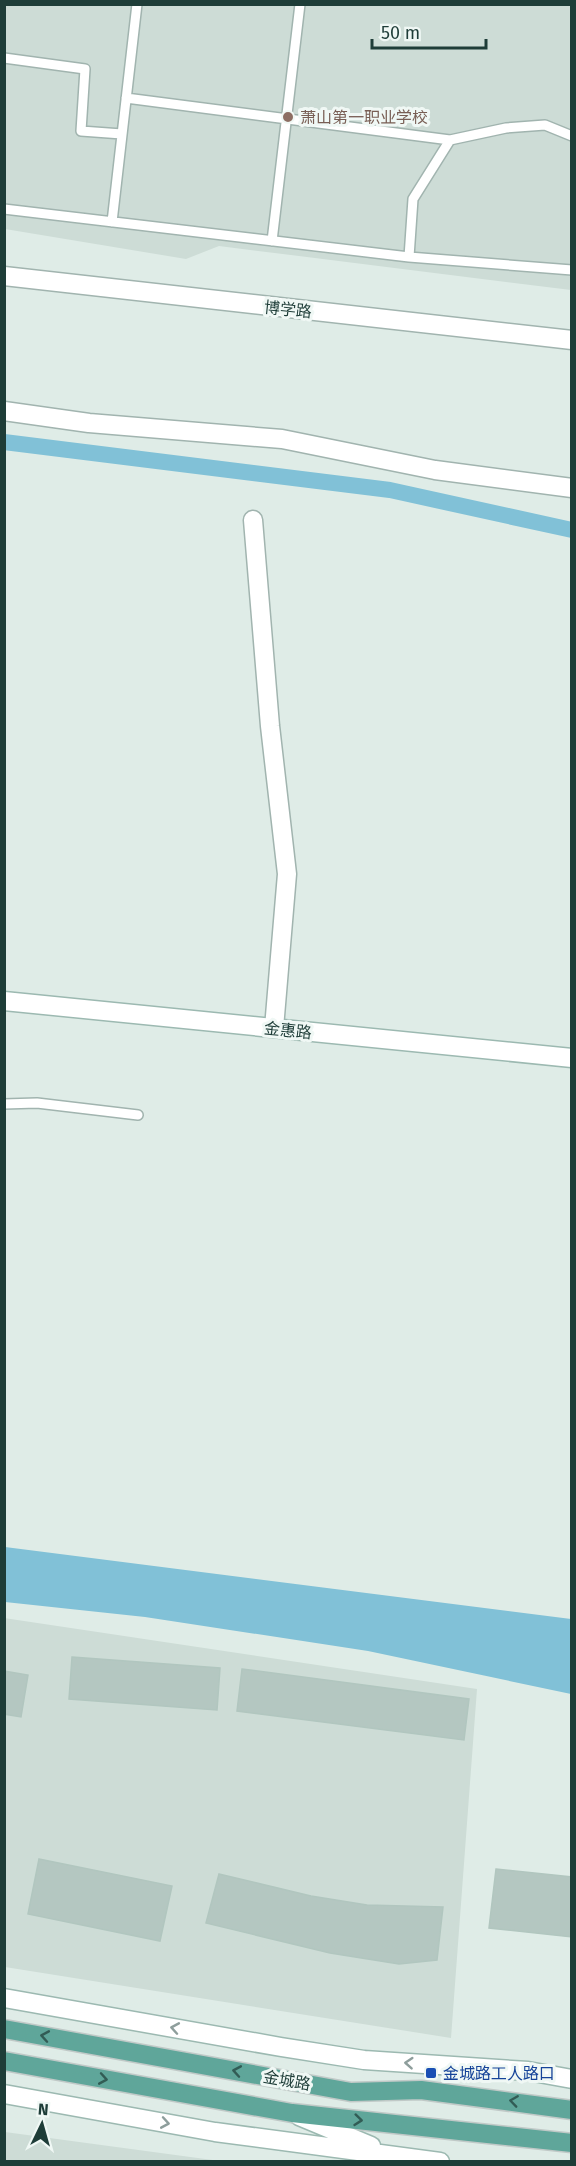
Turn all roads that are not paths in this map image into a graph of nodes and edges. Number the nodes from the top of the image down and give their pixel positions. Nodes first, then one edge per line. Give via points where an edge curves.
1 (137, 4) edge
2 (300, 4) edge
3 (4, 58) edge
4 (126, 98) junction
5 (287, 119) junction
6 (122, 134) junction
7 (572, 136) edge
8 (450, 140) junction
9 (4, 209) edge
10 (112, 222) junction
11 (272, 241) junction
12 (409, 257) junction
13 (572, 270) edge
14 (4, 276) edge
15 (572, 340) edge
16 (4, 411) edge
17 (572, 488) edge
18 (253, 520) dead end
19 (4, 1001) edge
20 (274, 1028) junction
21 (572, 1058) edge
22 (4, 1104) edge
23 (138, 1115) dead end
24 (4, 1998) edge
25 (4, 2029) edge
26 (4, 2061) edge
27 (572, 2079) edge
28 (4, 2094) edge
29 (572, 2110) edge
30 (292, 2113) junction
31 (572, 2143) edge
32 (395, 2156) junction
33 (440, 2162) edge

1 - 4 lane
2 - 5 lane
3 - 6 lane via 85,69 81,131
4 - 5 lane
4 - 6 lane
5 - 8 lane
5 - 11 lane
6 - 10 lane
7 - 8 lane via 544,125 506,128
8 - 12 lane via 413,199
9 - 10 lane
10 - 11 lane
11 - 12 lane
12 - 13 lane
14 - 15 main road, 博学路
16 - 17 main road via 89,423 282,439 435,470
18 - 20 main road via 287,874
19 - 20 main road, 金惠路
20 - 21 main road, 金惠路
22 - 23 lane via 37,1103
27 -> 24 main road, 金城路 via 528,2071 364,2060
29 -> 25 main road, 金城路 via 421,2090 351,2092
26 -> 30 main road, 金城路
28 -> 32 main road via 216,2132
30 -> 31 main road, 金城路
30 - 32 main road
32 - 33 main road

